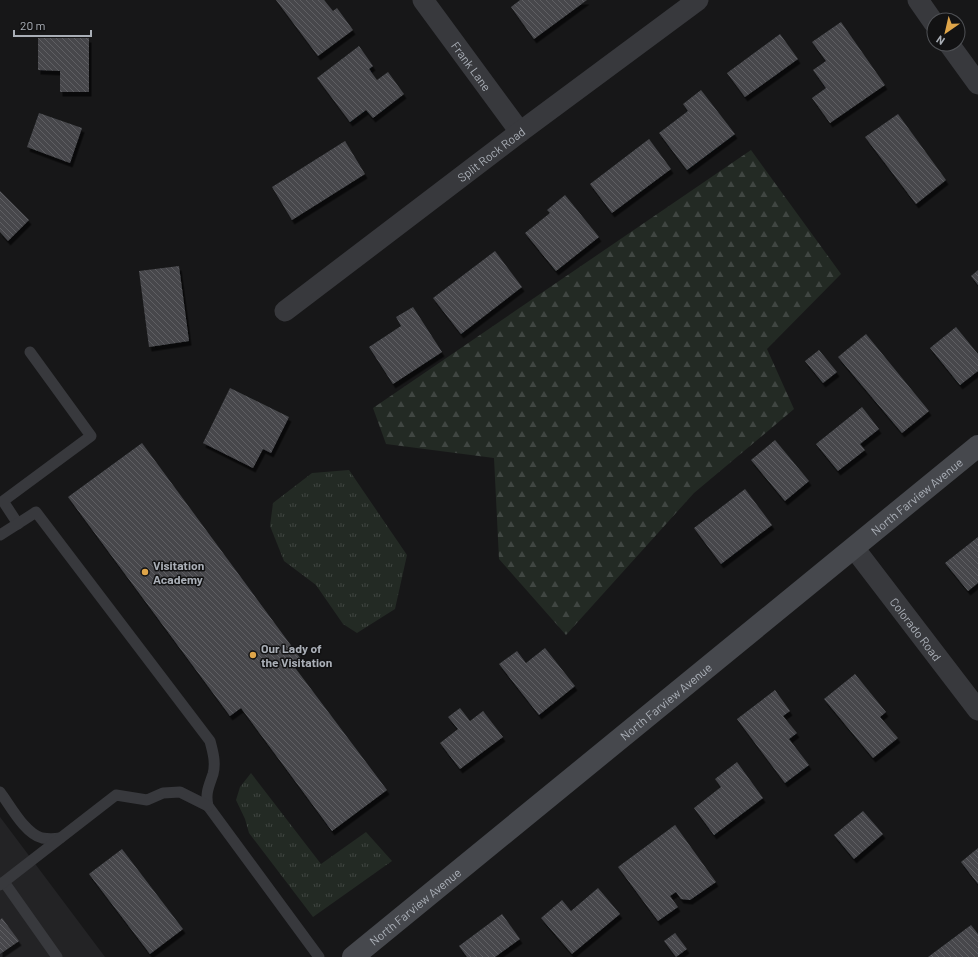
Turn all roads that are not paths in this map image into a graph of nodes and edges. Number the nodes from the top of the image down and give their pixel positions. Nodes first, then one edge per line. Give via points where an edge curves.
1 (423, 0) edge
2 (698, 0) edge
3 (918, 0) edge
4 (926, 12) edge
5 (955, 52) edge
6 (978, 84) edge
7 (520, 132) junction
8 (285, 311) dead end
9 (30, 352) dead end
10 (978, 446) edge
11 (18, 524) junction
12 (0, 536) edge
13 (854, 548) junction
14 (978, 710) edge
15 (0, 792) edge
16 (208, 806) junction
17 (60, 838) junction
18 (2, 884) edge
19 (57, 957) edge
20 (319, 957) edge
21 (353, 957) edge

1 - 7 street, Frank Lane
2 - 7 street, Split Rock Road
3 - 4 street
5 - 6 street
7 - 8 street, Split Rock Road
9 - 11 lane via 91,436 3,500
10 - 13 street, North Farview Avenue
11 - 12 lane
11 - 16 lane via 36,512 210,742 214,758 213,773 207,789
13 - 14 street, Colorado Road
13 - 21 street, North Farview Avenue
15 - 17 lane via 33,834 40,838
16 - 17 lane via 180,792 163,793 147,800 116,795
16 - 20 lane
17 - 18 lane
18 - 19 lane

